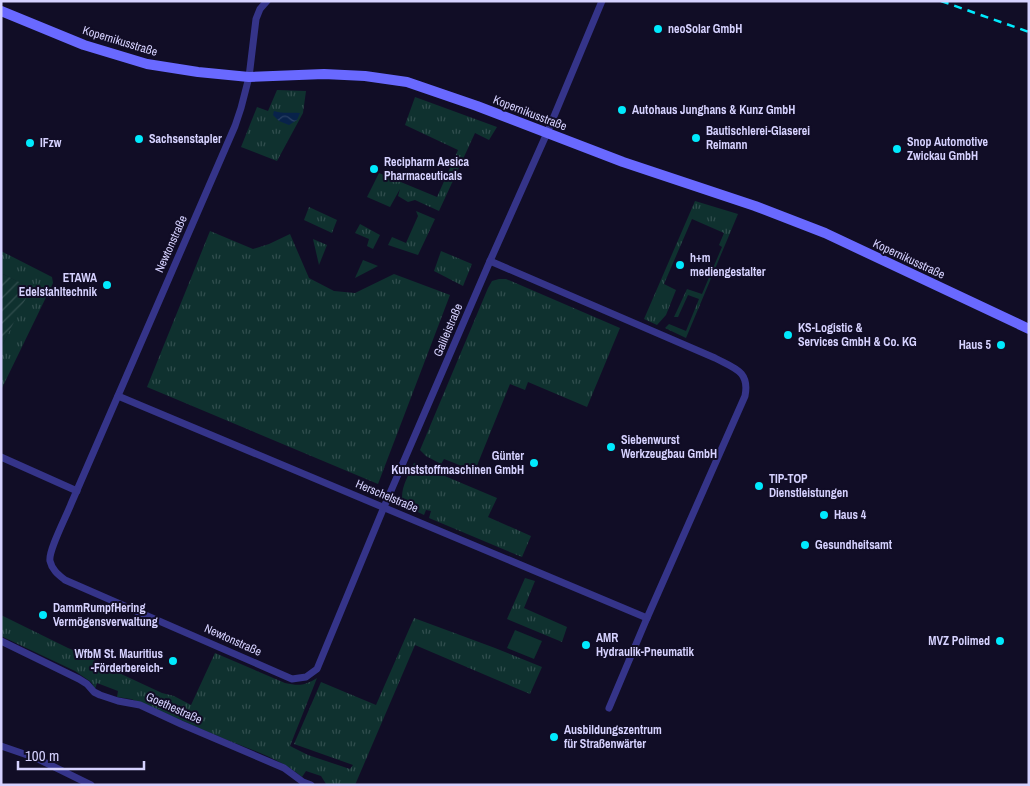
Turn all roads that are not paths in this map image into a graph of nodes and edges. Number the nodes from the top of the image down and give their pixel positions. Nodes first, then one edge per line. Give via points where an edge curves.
1 (266, 1) edge
2 (602, 1) edge
3 (1, 11) edge
4 (249, 77) junction
5 (548, 133) junction
6 (490, 261) junction
7 (1029, 329) edge
8 (118, 396) junction
9 (1, 457) edge
10 (77, 491) junction
11 (384, 507) junction
12 (647, 618) junction
13 (1, 641) edge
14 (317, 669) joint
15 (609, 708) dead end
16 (1, 746) edge
17 (91, 785) edge
18 (311, 785) edge

1 - 4 street, Newtonstraße via 256,19
2 - 5 street, Galileistraße
3 - 4 street, Kopernikusstraße via 84,44 147,64
4 - 5 street, Kopernikusstraße via 324,74 407,82
4 - 8 street, Newtonstraße via 235,126
5 - 6 street, Galileistraße
5 - 7 street, Kopernikusstraße via 825,234
6 - 11 street, Galileistraße
6 - 12 street via 715,358 745,378 745,396
8 - 10 street, Newtonstraße
8 - 11 street, Herschelstraße
9 - 10 street
10 - 14 street, Newtonstraße via 50,560 54,570 65,580 292,679 306,677
11 - 12 street, Herschelstraße
11 - 14 street, Galileistraße
12 - 15 street
13 - 18 street, Goethestraße via 79,679 100,695 140,704 284,768
16 - 17 street via 36,758

